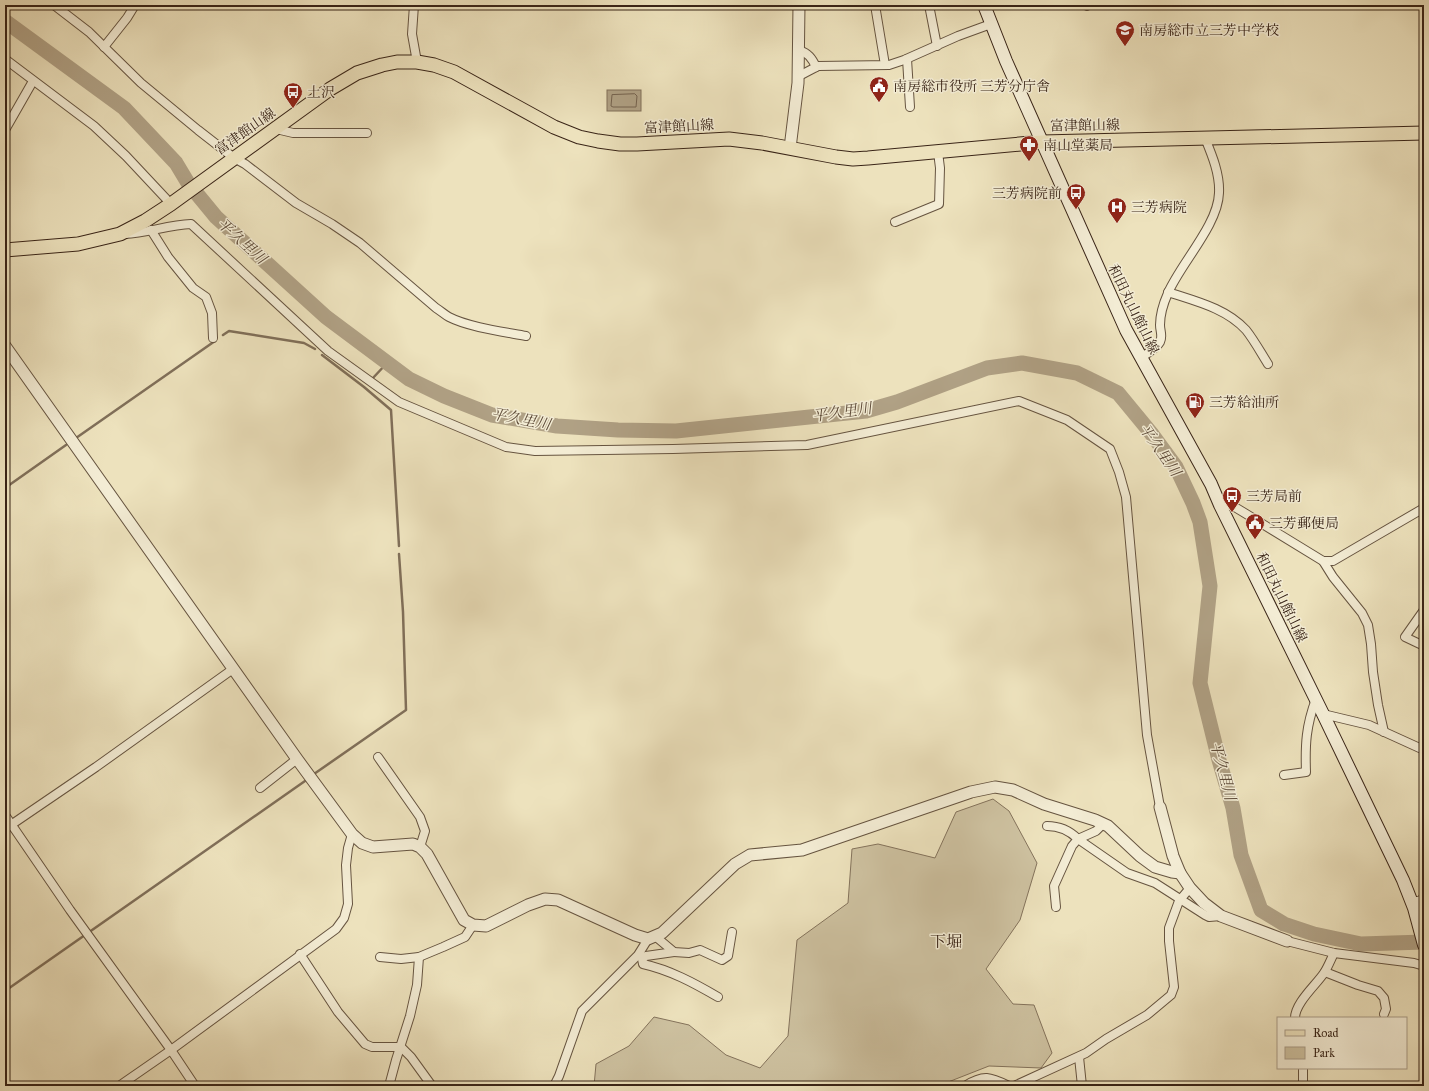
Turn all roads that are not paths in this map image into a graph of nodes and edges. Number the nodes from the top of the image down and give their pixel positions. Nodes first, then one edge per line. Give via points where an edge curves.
1 (54, 5) edge
2 (135, 5) edge
3 (414, 5) edge
4 (799, 5) edge
5 (875, 5) edge
6 (930, 5) edge
7 (984, 5) edge
8 (991, 24) junction
9 (937, 46) junction
10 (104, 47) junction
11 (799, 50) junction
12 (908, 59) junction
13 (5, 60) edge
14 (417, 62) junction
15 (885, 65) junction
16 (816, 67) junction
17 (799, 76) junction
18 (33, 81) junction
19 (910, 107) dead end
20 (276, 129) junction
21 (5, 130) edge
22 (368, 133) dead end
23 (1424, 133) edge
24 (1205, 138) junction
25 (1042, 142) junction
26 (790, 148) junction
27 (938, 152) junction
28 (234, 158) junction
29 (174, 202) junction
30 (895, 222) dead end
31 (151, 230) junction
32 (120, 234) junction
33 (5, 250) edge
34 (1168, 292) junction
35 (526, 336) dead end
36 (214, 338) dead end
37 (5, 346) edge
38 (1141, 358) junction
39 (1268, 364) dead end
40 (1220, 505) junction
41 (1424, 508) edge
42 (1323, 561) junction
43 (1424, 610) edge
44 (1424, 646) edge
45 (233, 669) junction
46 (1316, 699) junction
47 (1323, 714) junction
48 (1384, 732) junction
49 (1424, 750) edge
50 (378, 757) dead end
51 (297, 759) junction
52 (1284, 775) dead end
53 (260, 788) dead end
54 (1160, 807) joint
55 (5, 816) edge
56 (1103, 824) junction
57 (8, 826) edge
58 (1047, 826) dead end
59 (352, 834) junction
60 (1078, 839) junction
61 (420, 847) junction
62 (1180, 873) junction
63 (1190, 888) junction
64 (1181, 899) junction
65 (1417, 903) edge
66 (1056, 907) dead end
67 (1221, 916) junction
68 (473, 925) junction
69 (732, 932) dead end
70 (652, 937) junction
71 (1286, 941) joint
72 (1424, 945) edge
73 (674, 952) junction
74 (1334, 953) junction
75 (300, 954) junction
76 (380, 957) dead end
77 (418, 957) junction
78 (1424, 966) edge
79 (1325, 972) junction
80 (718, 997) dead end
81 (1384, 1014) dead end
82 (1294, 1017) edge
83 (401, 1047) junction
84 (171, 1050) junction
85 (1079, 1057) junction
86 (1303, 1069) edge
87 (119, 1086) edge
88 (195, 1086) edge
89 (389, 1086) edge
90 (432, 1086) edge
91 (554, 1086) edge
92 (965, 1086) edge
93 (1009, 1086) edge
94 (1014, 1086) edge
95 (1082, 1086) edge
96 (1303, 1086) edge

1 - 10 street
2 - 10 street
3 - 14 street via 412,34
4 - 11 street
5 - 15 street
6 - 9 street
7 - 8 main road, 和田丸山館山線
8 - 9 street
8 - 25 main road, 和田丸山館山線
9 - 12 street
10 - 28 street via 141,83
11 - 16 street via 806,52 813,59
11 - 17 street
12 - 15 street
12 - 19 street
13 - 18 street
14 - 20 main road, 富津館山線 via 397,62 357,73 330,89
14 - 26 main road, 富津館山線 via 454,72 554,127 579,137 620,144 729,139
15 - 16 street
16 - 17 street
17 - 26 street
18 - 21 street
18 - 29 street via 94,126
20 - 22 street via 292,133
20 - 28 main road, 富津館山線
23 - 24 main road, 富津館山線
24 - 25 main road, 富津館山線
24 - 34 street via 1219,181 1219,195 1213,218
25 - 27 main road, 富津館山線
25 - 38 main road, 和田丸山館山線 via 1105,285
26 - 27 main road, 富津館山線 via 853,159
27 - 30 street via 939,204
28 - 29 main road, 富津館山線
28 - 35 street via 296,203 360,243 449,318
29 - 32 main road, 富津館山線
31 - 32 street via 138,234
31 - 36 street via 173,264 193,288 206,297 212,313
31 - 54 street via 190,224 328,351 399,402 506,447 535,451 807,445 1019,401 1067,420 1110,449 1126,497 1146,735
32 - 33 main road, 富津館山線 via 78,244
34 - 38 street via 1162,313 1162,335 1159,343
34 - 39 street via 1225,313 1246,330
37 - 45 street
38 - 40 main road, 和田丸山館山線
40 - 42 street via 1233,506
40 - 46 main road, 和田丸山館山線
41 - 42 street via 1332,561
42 - 48 street via 1368,625 1373,672
43 - 44 street via 1406,637
45 - 51 street
45 - 57 street
46 - 47 main road, 和田丸山館山線
46 - 52 street via 1309,719 1305,749 1306,772
47 - 48 street via 1369,725
47 - 65 main road, 和田丸山館山線
48 - 49 street
50 - 61 street via 420,817 425,831
51 - 53 street
51 - 59 street
54 - 62 street
55 - 57 street
56 - 60 street via 1096,831
56 - 62 street via 1155,867
56 - 70 street via 1044,804 1013,790 995,787 971,792 802,850 750,854 735,864 662,933
57 - 84 street
58 - 60 street via 1061,828
59 - 61 street via 362,843 373,847 413,844
59 - 75 street via 346,865 348,904 344,918 336,929
60 - 64 street via 1127,873 1155,883
60 - 66 street via 1072,846 1054,886
61 - 68 street via 427,854 464,920
62 - 63 street
63 - 64 street
63 - 67 street
64 - 67 street via 1209,917
64 - 85 street via 1169,928 1174,987 1171,995 1148,1015
65 - 72 main road, 和田丸山館山線
67 - 71 street
68 - 70 street via 486,926 545,899 558,900 635,935
68 - 77 street via 465,937
69 - 73 street via 728,956 722,960 700,950 688,953
70 - 73 street
70 - 91 street via 638,955 582,1011
71 - 74 street
73 - 80 street via 646,956 642,959 643,964 677,975
74 - 78 street
74 - 79 street
75 - 83 street via 338,1012 365,1044 372,1047
75 - 84 street
76 - 77 street
77 - 83 street via 417,985
79 - 81 street via 1378,991 1384,998
79 - 82 street via 1304,998
83 - 89 street
83 - 90 street
84 - 87 street
84 - 88 street
85 - 94 street
85 - 95 street
86 - 96 street
92 - 93 street via 984,1078 992,1078

